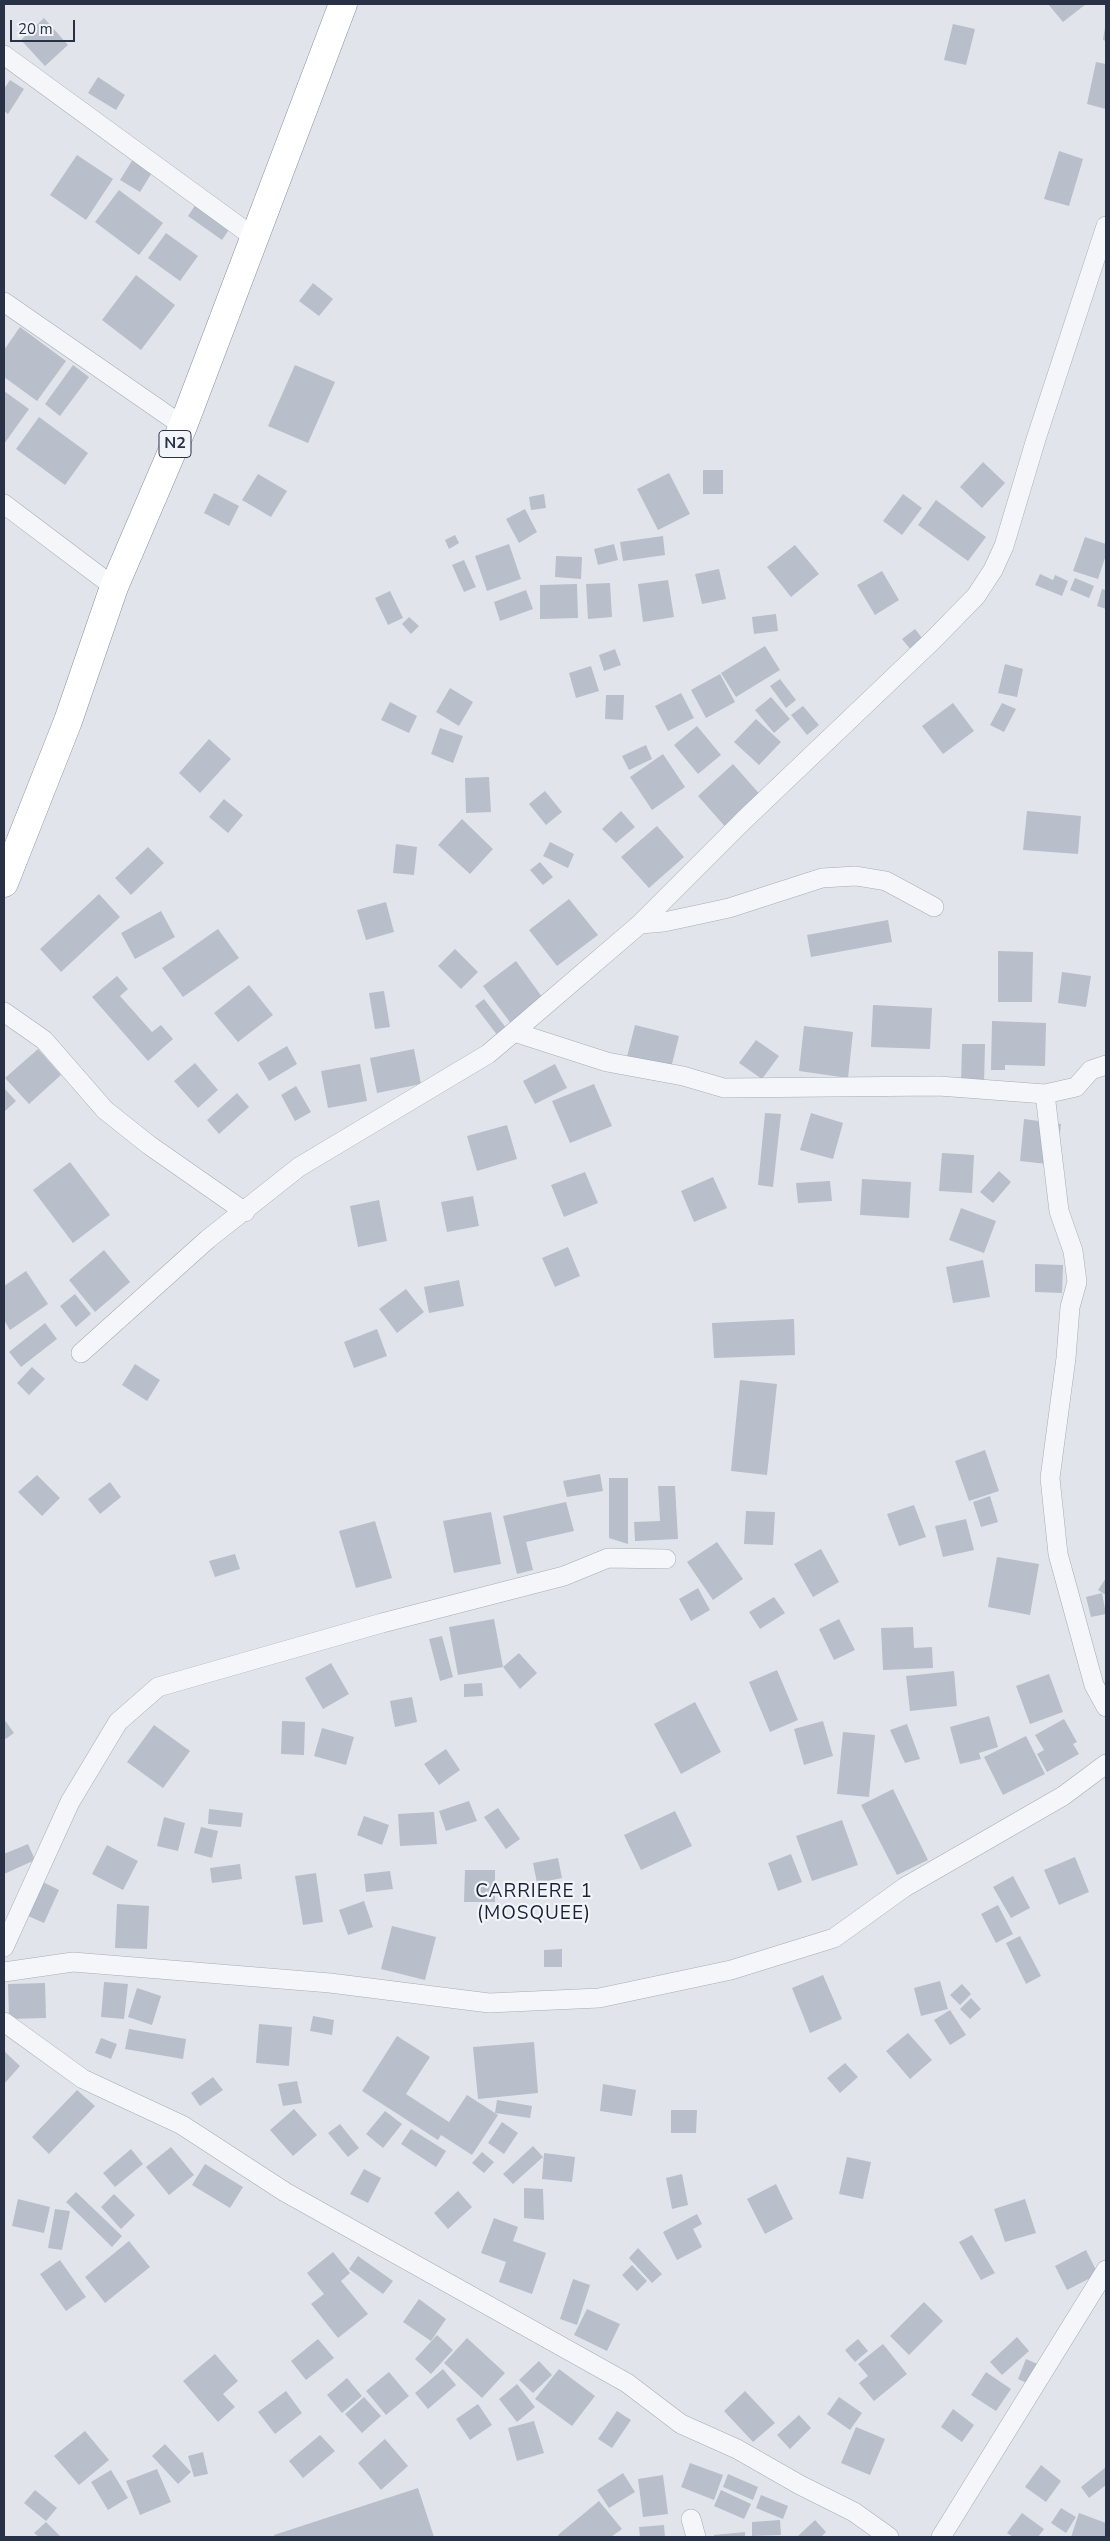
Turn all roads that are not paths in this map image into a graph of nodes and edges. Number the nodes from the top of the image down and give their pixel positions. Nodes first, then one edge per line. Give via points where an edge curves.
1 (343, 4) edge
2 (4, 55) edge
3 (1106, 226) edge
4 (254, 238) junction
5 (4, 302) edge
6 (183, 426) junction
7 (4, 504) edge
8 (114, 587) junction
9 (4, 883) edge
10 (934, 907) dead end
11 (640, 924) junction
12 (4, 1012) edge
13 (514, 1032) junction
14 (1106, 1066) edge
15 (1045, 1094) junction
16 (245, 1212) junction
17 (81, 1353) dead end
18 (666, 1559) dead end
19 (1106, 1707) edge
20 (1106, 1764) edge
21 (4, 1947) edge
22 (4, 1972) edge
23 (4, 2022) edge
24 (1106, 2270) edge
25 (691, 2519) dead end
26 (696, 2537) edge
27 (889, 2537) edge
28 (941, 2537) edge

1 - 4 highway, N2
2 - 4 street
3 - 11 street via 1004,546 976,596
4 - 6 highway, N2
5 - 6 street
6 - 8 highway, N2
7 - 8 street
8 - 9 highway, N2 via 68,721
10 - 11 street via 886,881 856,876 822,878 729,908
11 - 13 street
12 - 16 street via 44,1040 105,1110
13 - 15 street via 607,1062 683,1076 724,1088 939,1086
13 - 16 street via 488,1054 299,1167
14 - 15 street via 1091,1070 1076,1087
15 - 19 street via 1059,1211 1073,1252 1077,1282 1070,1306 1050,1478 1058,1554 1094,1685
16 - 17 street via 208,1239
18 - 21 street via 608,1558 564,1576 382,1623 158,1687 118,1722 70,1802
20 - 22 street via 1064,1796 905,1887 834,1938 731,1970 599,1998 489,2003 330,1983 73,1962
23 - 27 street via 83,2079 182,2125 285,2192 626,2383 681,2424 737,2449 854,2512
24 - 28 street
25 - 26 street

